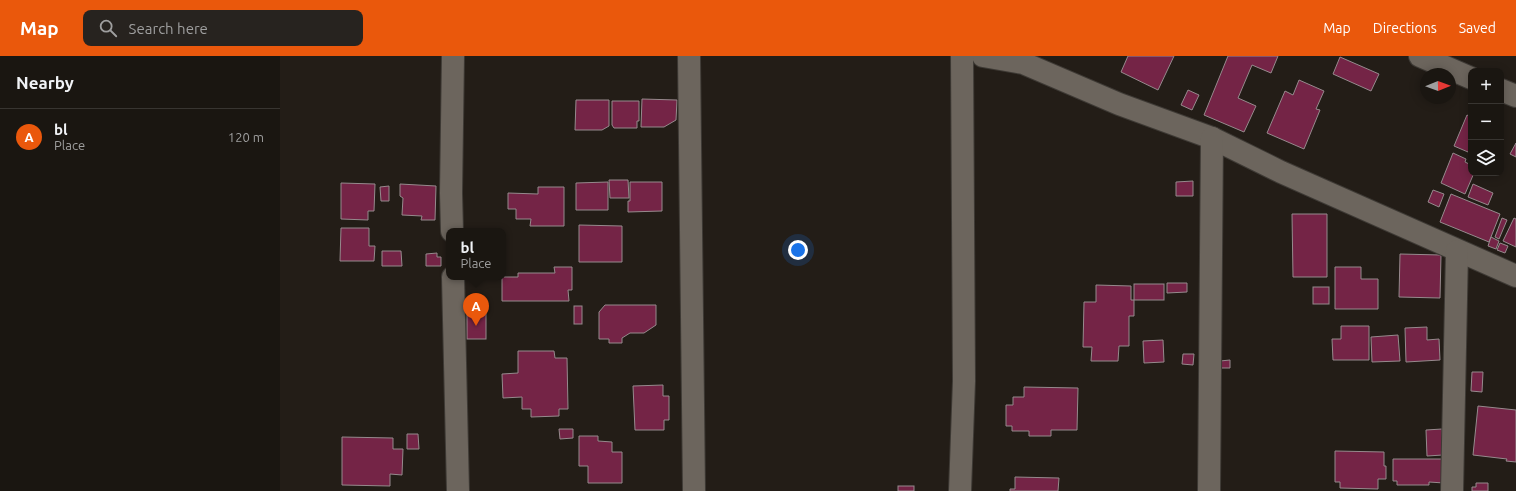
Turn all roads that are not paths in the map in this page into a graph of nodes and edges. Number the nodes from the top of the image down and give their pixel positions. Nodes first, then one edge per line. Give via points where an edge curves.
1 (453, 56) edge
2 (689, 56) edge
3 (962, 56) edge
4 (983, 56) edge
5 (1423, 57) edge
6 (1468, 77) edge
7 (1504, 91) edge
8 (1516, 96) edge
9 (1212, 138) junction
10 (452, 228) edge
11 (1457, 251) junction
12 (1516, 276) edge
13 (453, 280) edge
14 (458, 491) edge
15 (694, 491) edge
16 (960, 491) edge
17 (1209, 491) edge
18 (1452, 491) edge

1 - 10 street
2 - 15 street
3 - 16 street via 964,380
4 - 9 street via 1023,63 1119,104
5 - 6 street
7 - 8 street
9 - 11 street
9 - 17 street
11 - 12 street
11 - 18 street
13 - 14 street

